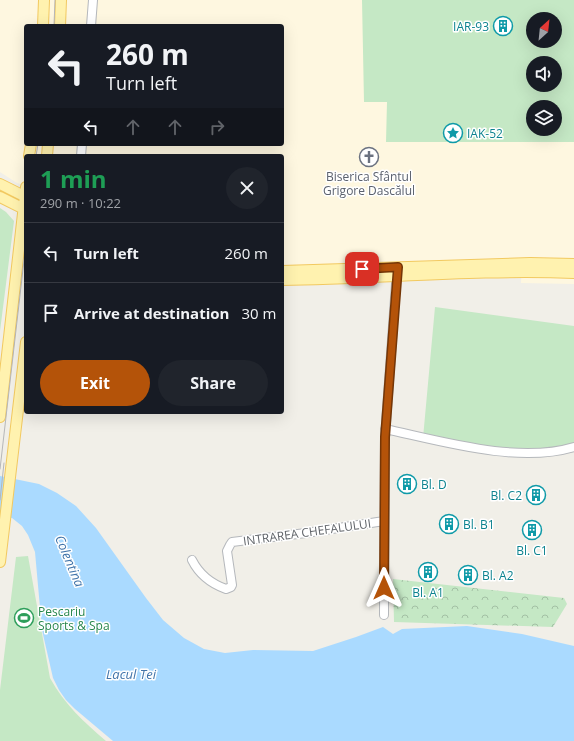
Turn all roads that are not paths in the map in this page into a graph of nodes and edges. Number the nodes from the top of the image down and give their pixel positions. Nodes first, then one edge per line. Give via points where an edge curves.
1 (44, 0) edge
2 (61, 0) edge
3 (93, 0) edge
4 (43, 24) edge
5 (60, 24) edge
6 (91, 24) edge
7 (0, 184) edge
8 (24, 192) edge
9 (0, 197) edge
10 (24, 209) edge
11 (574, 264) edge
12 (284, 271) edge
13 (397, 272) junction
14 (574, 273) edge
15 (284, 280) edge
16 (24, 357) edge
17 (0, 417) edge
18 (385, 429) junction
19 (574, 447) edge
20 (384, 521) junction
21 (192, 560) dead end
22 (0, 562) edge
23 (384, 615) dead end

1 - 4 main road
2 - 5 main road
3 - 6 street
7 - 8 main road
9 - 10 main road
10 - 17 main road
11 - 13 main road via 530,263
12 - 13 main road
13 - 14 main road
13 - 15 main road
13 - 18 street, INTRAREA CHEFALULUI
16 - 22 main road
18 - 19 street via 486,450 528,453
18 - 20 street, INTRAREA CHEFALULUI
20 - 21 street, INTRAREA CHEFALULUI via 232,542 227,551 232,584 226,589 204,576
20 - 23 street, INTRAREA CHEFALULUI

